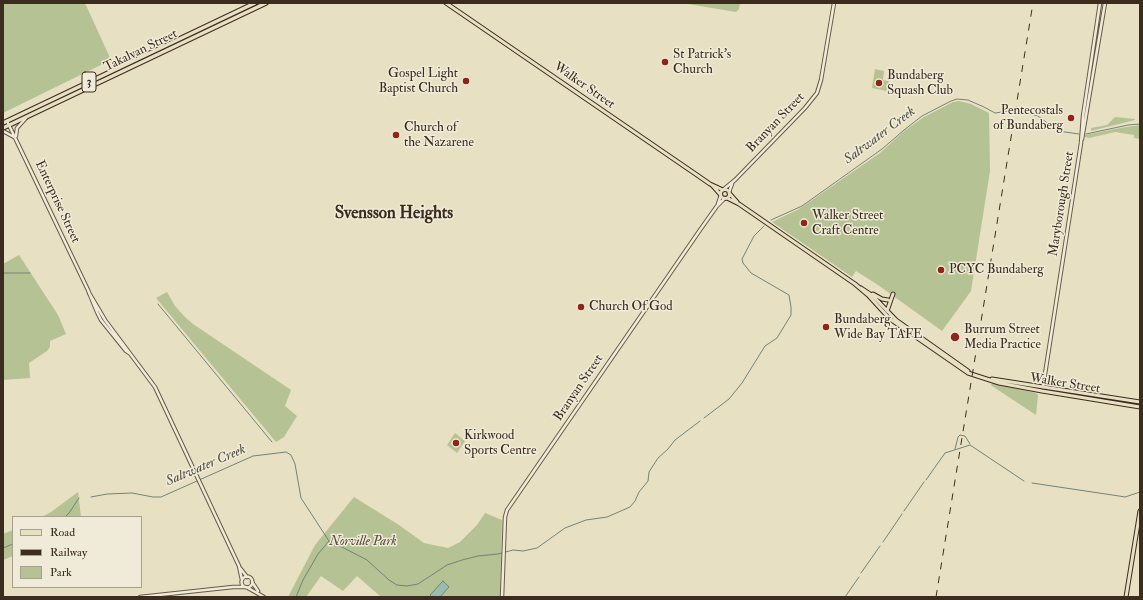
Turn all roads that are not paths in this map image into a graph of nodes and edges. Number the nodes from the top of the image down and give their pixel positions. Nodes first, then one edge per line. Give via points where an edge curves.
1 (255, 3) edge
2 (266, 3) edge
3 (446, 3) edge
4 (834, 3) edge
5 (1100, 3) edge
6 (1105, 3) edge
7 (28, 116) junction
8 (3, 123) edge
9 (8, 123) junction
10 (3, 129) edge
11 (16, 138) junction
12 (1081, 142) junction
13 (735, 180) junction
14 (710, 184) junction
15 (723, 190) junction
16 (729, 192) junction
17 (720, 195) junction
18 (726, 198) junction
19 (739, 204) junction
20 (717, 206) junction
21 (854, 284) junction
22 (859, 286) junction
23 (893, 294) dead end
24 (888, 300) dead end
25 (881, 307) junction
26 (886, 311) junction
27 (971, 374) junction
28 (988, 379) junction
29 (1043, 387) junction
30 (1140, 402) edge
31 (1140, 407) edge
32 (1140, 511) edge
33 (239, 566) junction
34 (247, 577) junction
35 (242, 581) junction
36 (252, 582) junction
37 (233, 587) junction
38 (246, 587) junction
39 (261, 595) junction
40 (140, 597) edge
41 (264, 597) edge
42 (502, 597) edge
43 (1126, 597) edge

1 - 9 highway, Takalvan Street / 3
2 - 7 highway, Takalvan Street / 3
3 - 14 main road, Walker Street
4 - 13 street, Branyan Street via 817,93
5 - 12 street, Maryborough Street
6 - 12 street, Maryborough Street
7 - 9 highway, Takalvan Street / 3
7 - 11 street via 17,128
8 - 9 highway, Takalvan Street / 3
9 - 10 highway, Takalvan Street / 3
9 - 11 street, Enterprise Street
10 - 11 street
11 - 33 street, Enterprise Street via 101,320 155,387
12 - 29 street, Maryborough Street
13 - 15 street, Branyan Street
13 - 16 street, Branyan Street
14 - 15 main road, Walker Street
14 - 17 main road, Walker Street
15 - 16 main road, Walker Street
15 - 17 main road
16 - 18 main road
16 - 19 main road, Walker Street
17 - 18 main road, Walker Street
17 - 20 street, Branyan Street
18 - 19 main road, Walker Street
18 - 20 street, Branyan Street
19 - 21 main road, Walker Street
20 - 42 street, Branyan Street via 508,509
21 - 22 main road, Walker Street
21 - 25 main road, Walker Street
22 - 24 main road
22 - 25 main road, Walker Street via 873,296
23 - 26 main road
25 - 26 main road, Walker Street
25 - 27 main road, Walker Street via 899,325
26 - 27 main road, Walker Street
27 - 28 main road, Walker Street
28 - 29 main road, Walker Street
28 - 31 main road, Walker Street via 1042,391
29 - 30 main road, Walker Street
32 - 43 main road
33 - 34 street, Enterprise Street
33 - 35 street, Enterprise Street
34 - 35 street
34 - 36 street via 251,578
35 - 37 street
35 - 38 street via 242,585
36 - 38 street
36 - 39 street
37 - 38 street
37 - 40 street
38 - 39 street
39 - 41 street

